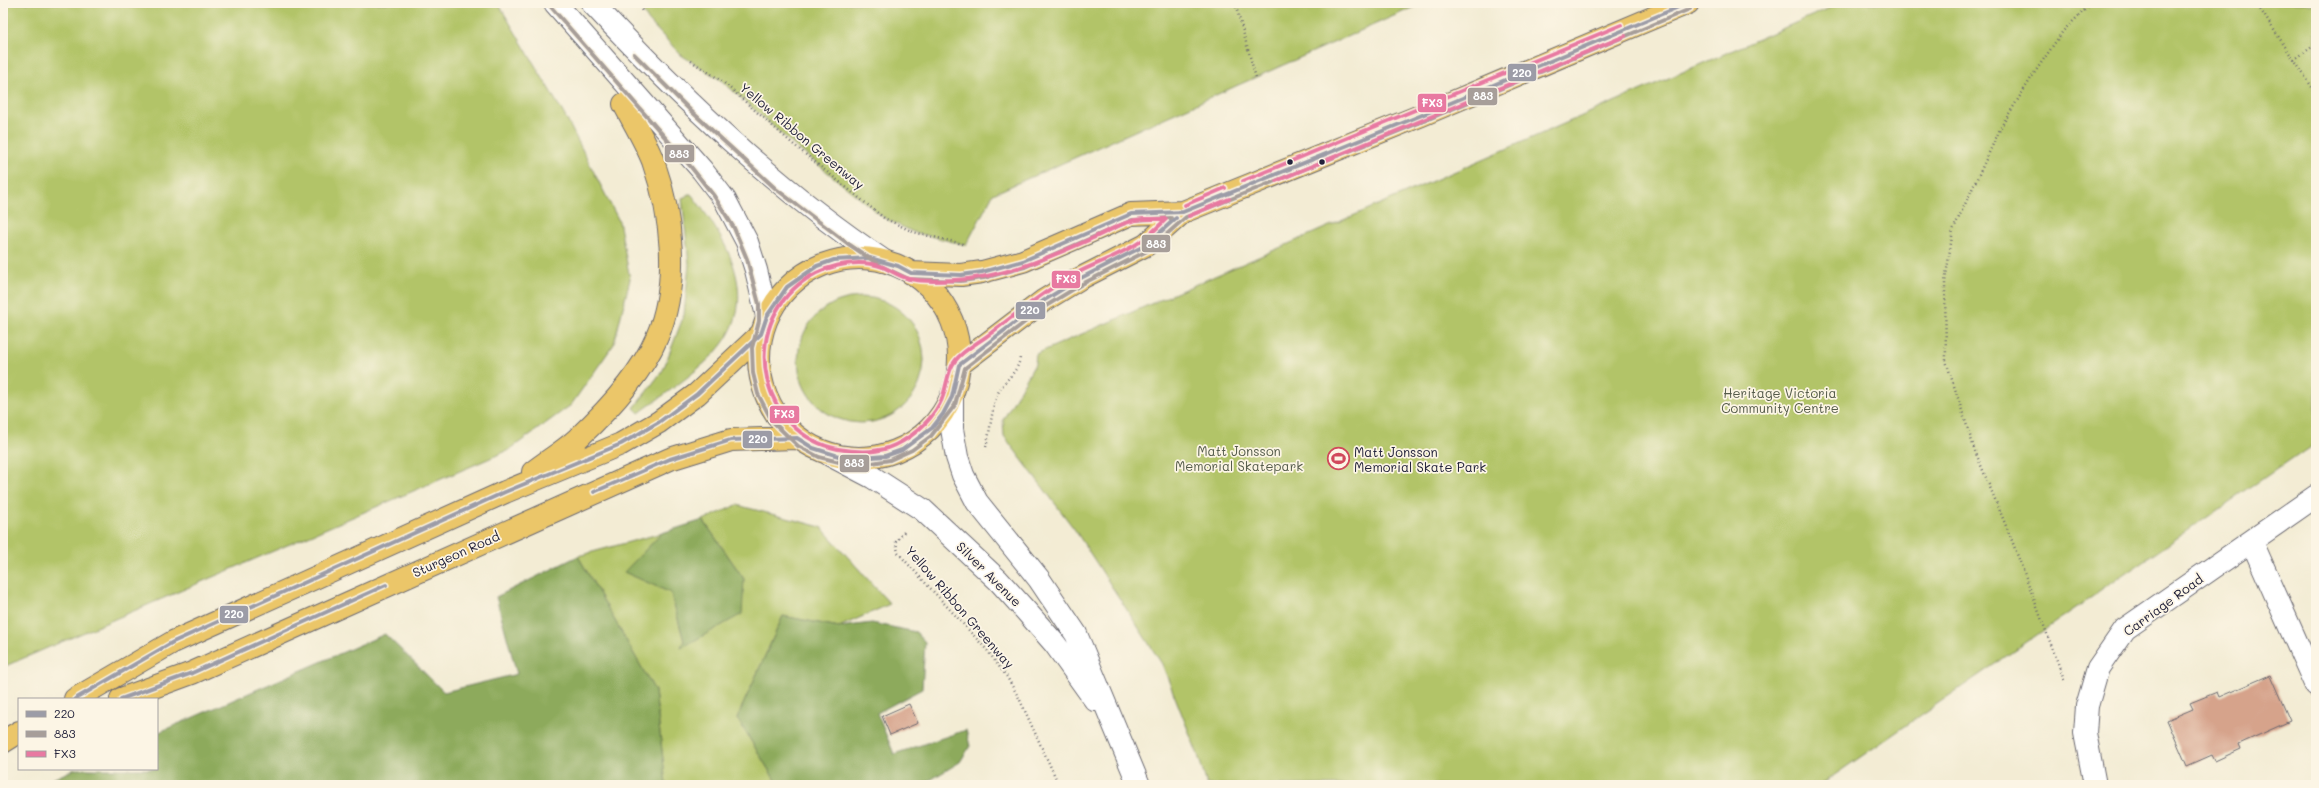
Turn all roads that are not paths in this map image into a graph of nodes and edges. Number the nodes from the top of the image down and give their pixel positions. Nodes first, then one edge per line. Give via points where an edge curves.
1 (555, 3) edge
2 (592, 3) edge
3 (1688, 3) edge
4 (590, 42) junction
5 (624, 104) joint
6 (1183, 212) junction
7 (884, 261) junction
8 (911, 273) junction
9 (764, 325) junction
10 (959, 364) junction
11 (952, 397) junction
12 (798, 438) junction
13 (830, 455) junction
14 (505, 492) junction
15 (2316, 496) edge
16 (2252, 542) junction
17 (2316, 686) edge
18 (78, 698) edge
19 (124, 698) edge
20 (1116, 729) junction
21 (18, 733) edge
22 (18, 736) edge
23 (3, 742) edge
24 (1139, 785) edge
25 (2094, 785) edge

1 - 4 street
2 - 7 street via 695,107 780,184
3 - 6 main road
4 - 5 street
4 - 9 street via 702,170 725,200 747,242 756,270
5 - 14 main road via 650,156 661,192 671,256 668,306 657,338 632,379 576,440
6 - 8 main road via 1131,214 1023,261 982,272 961,275
6 - 10 main road via 1146,245 1079,279 1043,301
7 - 8 main road
7 - 9 main road via 852,258 834,260 817,266 788,287
8 - 10 main road via 930,288 948,312 958,346
9 - 12 main road via 758,353 764,392 771,409 783,425
9 - 14 main road via 697,394 659,422 621,444
10 - 11 main road
11 - 13 main road via 932,428 902,450 866,459
11 - 20 street, Silver Avenue via 952,429 956,457 962,475 977,502 1039,579 1076,634
12 - 13 main road
12 - 19 main road, Sturgeon Road via 730,440 670,459 192,673
13 - 20 street, Silver Avenue via 872,477 923,510 998,580 1055,644
14 - 18 main road via 173,642
15 - 16 street, Carriage Road
16 - 17 street
16 - 25 street, Carriage Road via 2125,629 2098,668 2087,706 2085,733
20 - 24 street, Silver Avenue
21 - 23 main road
22 - 23 main road

